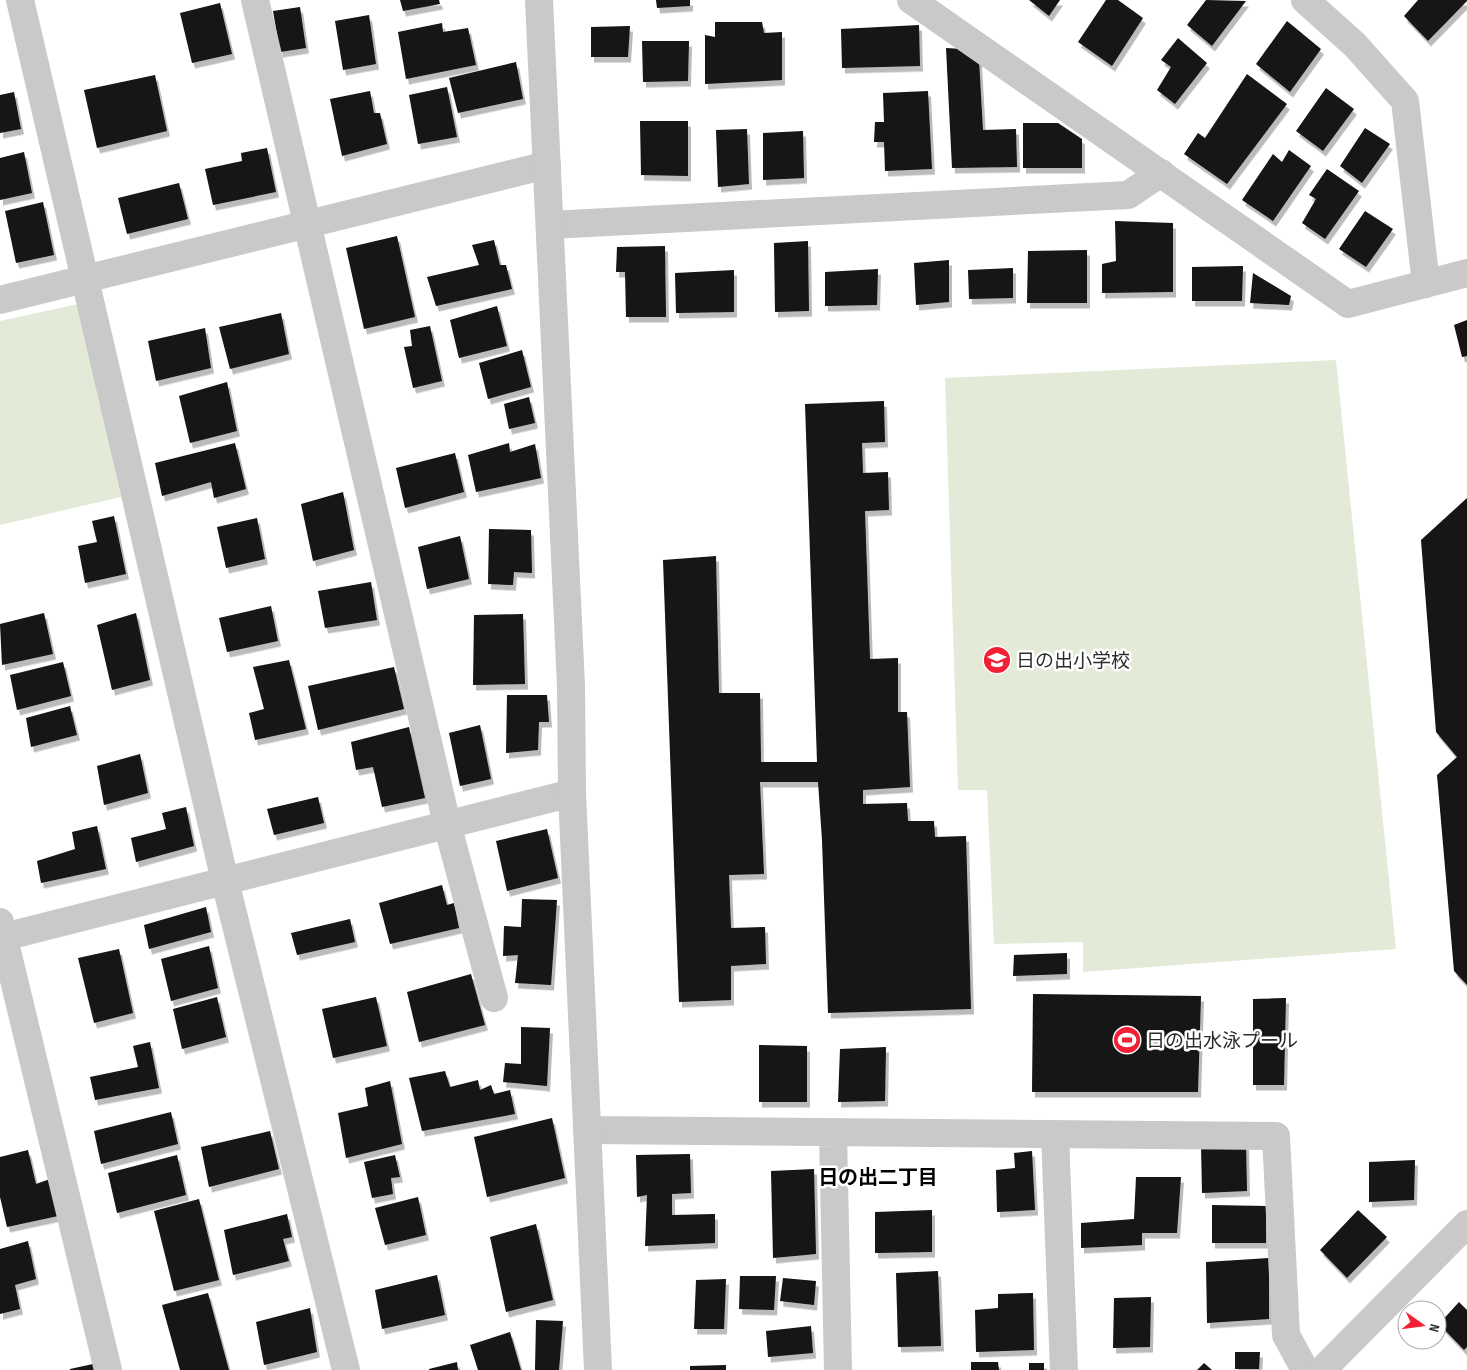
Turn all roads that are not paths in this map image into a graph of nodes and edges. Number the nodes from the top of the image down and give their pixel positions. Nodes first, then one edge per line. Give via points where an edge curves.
1 (20, 0) edge
2 (255, 0) edge
3 (539, 0) edge
4 (911, 0) edge
5 (1305, 0) edge
6 (547, 165) junction
7 (1161, 173) junction
8 (306, 224) junction
9 (550, 226) junction
10 (1467, 273) edge
11 (86, 279) junction
12 (1426, 284) junction
13 (0, 300) edge
14 (572, 793) junction
15 (447, 824) junction
16 (225, 881) junction
17 (1, 932) edge
18 (494, 998) dead end
19 (587, 1130) junction
20 (833, 1132) junction
21 (1056, 1134) junction
22 (1467, 1224) edge
23 (108, 1370) edge
24 (346, 1370) edge
25 (598, 1370) edge
26 (838, 1370) edge
27 (1064, 1370) edge
28 (1305, 1370) edge
29 (1322, 1370) edge

1 - 11 street
2 - 8 street
3 - 6 street
4 - 7 street
5 - 12 street via 1355,45 1406,101
6 - 8 street
6 - 9 street
7 - 9 street via 1128,195
7 - 12 street via 1348,304
8 - 11 street
8 - 15 street
9 - 14 street via 571,686
10 - 12 street
11 - 13 street
11 - 16 street
14 - 15 street
14 - 19 street
15 - 16 street
15 - 18 street
16 - 17 street
16 - 24 street
17 - 23 street
19 - 20 street
19 - 25 street
20 - 21 street
20 - 26 street
21 - 27 street
21 - 28 street via 1276,1136 1286,1335
22 - 29 street

